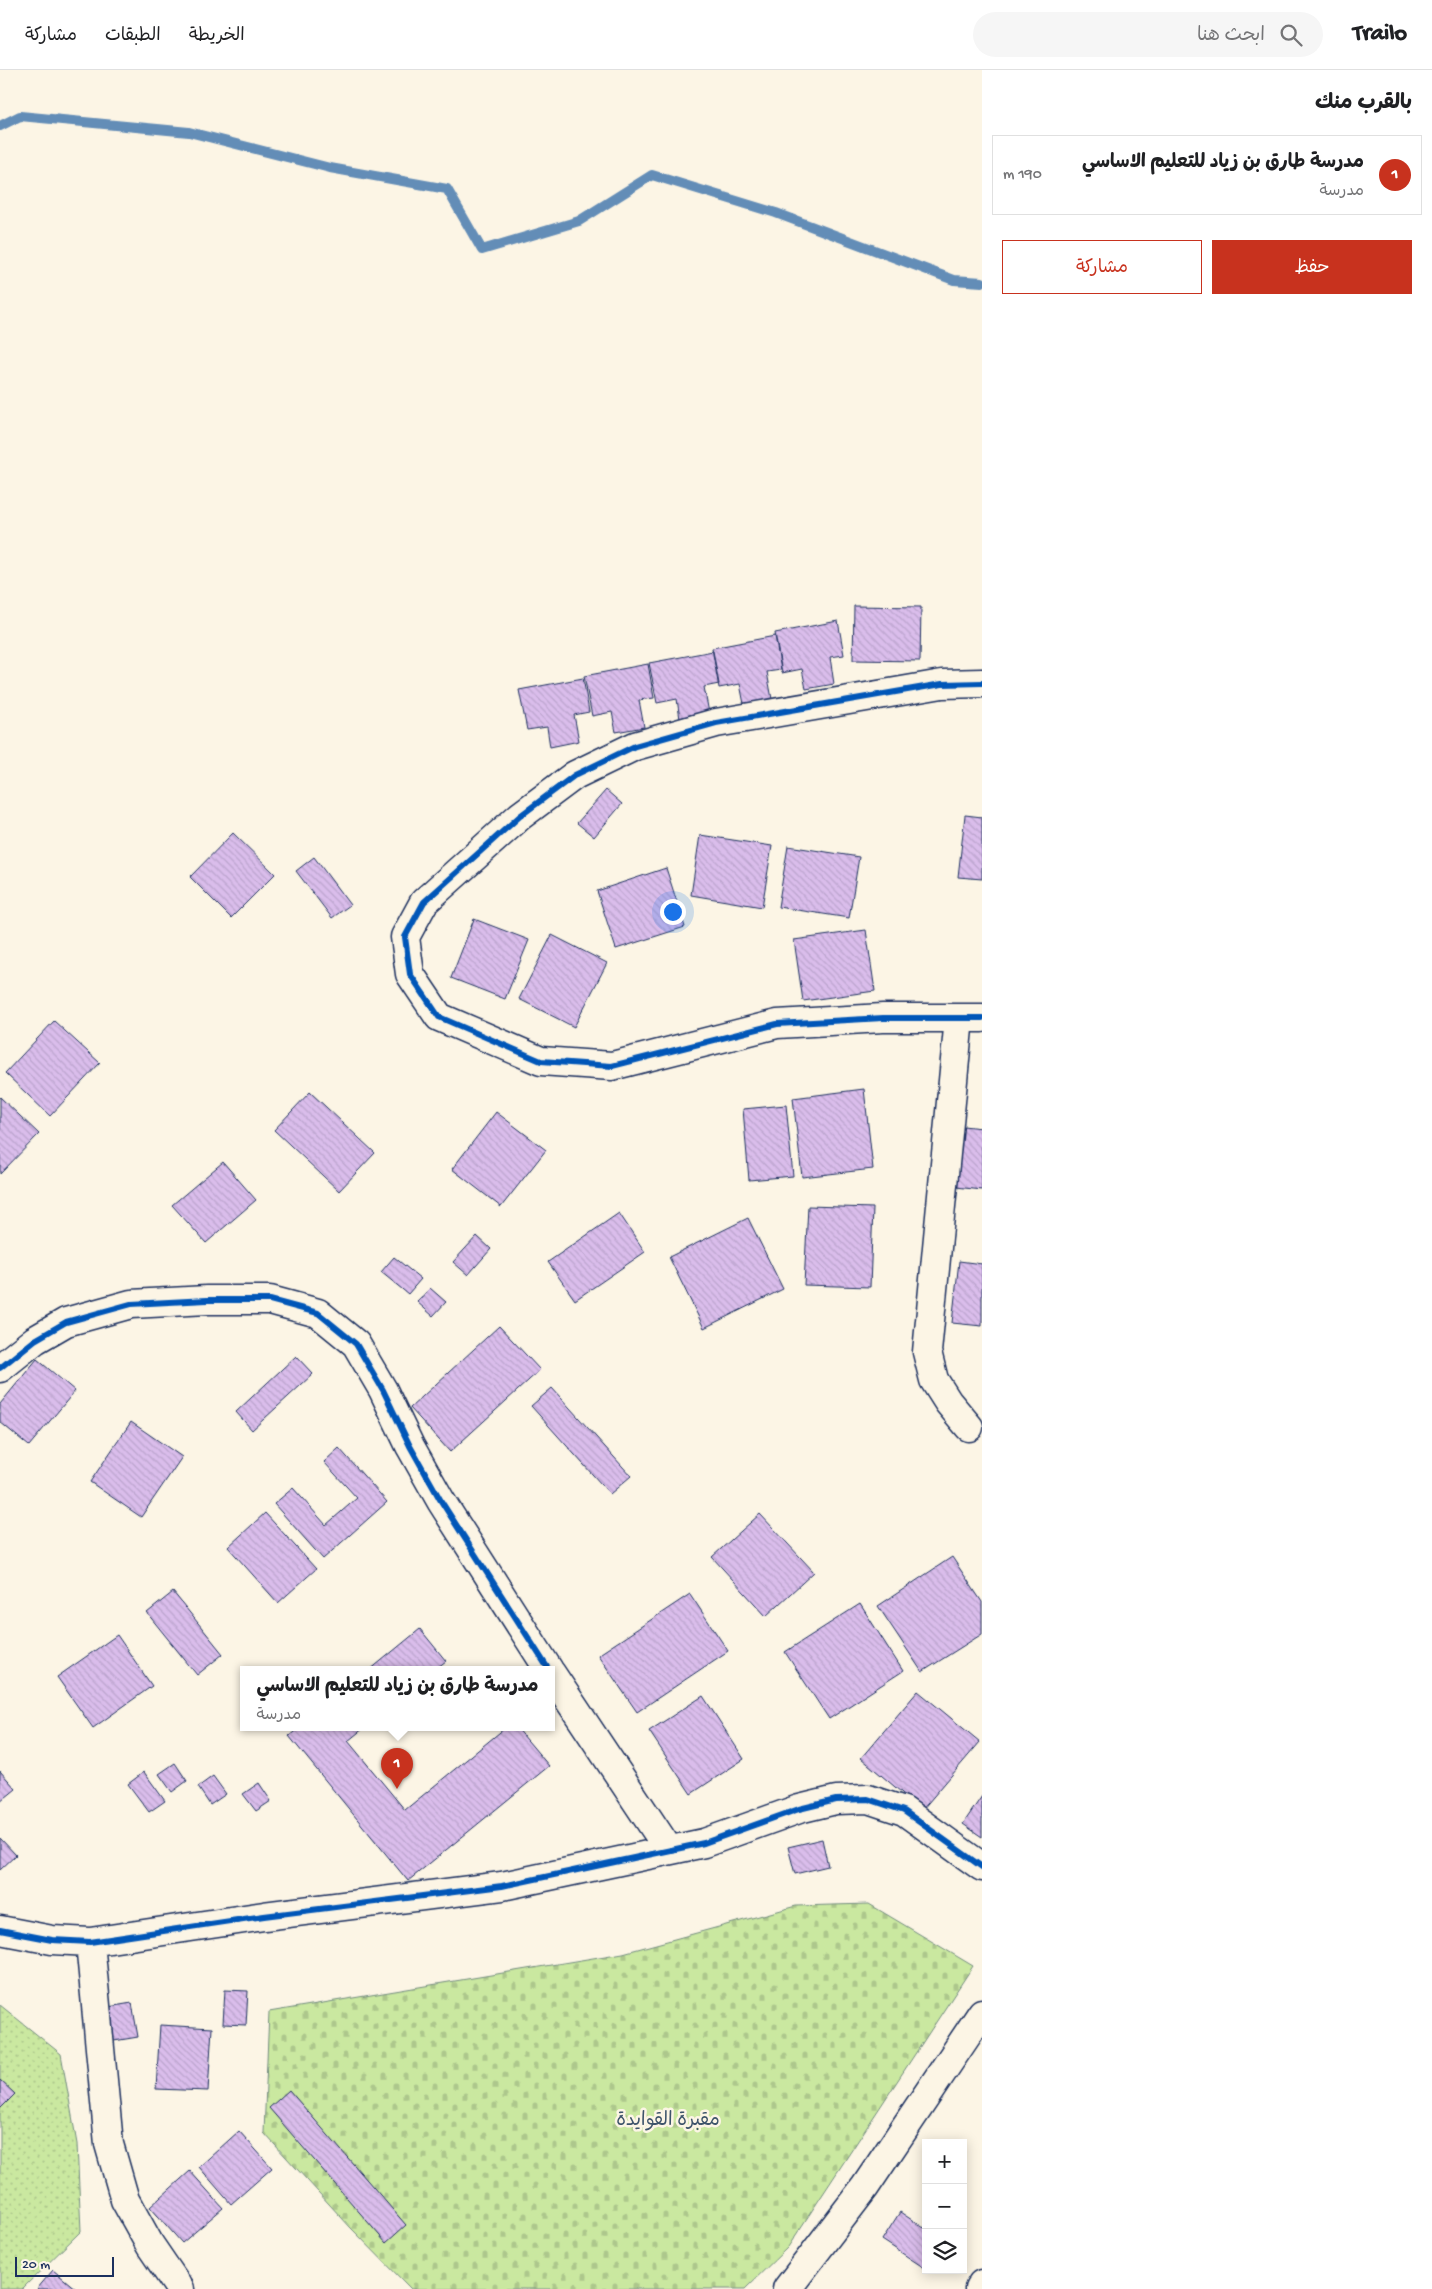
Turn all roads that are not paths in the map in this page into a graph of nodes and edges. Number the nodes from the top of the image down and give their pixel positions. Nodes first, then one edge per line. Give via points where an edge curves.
1 (982, 683) edge
2 (970, 1018) edge
3 (0, 1368) edge
4 (969, 1427) dead end
5 (547, 1666) edge
6 (555, 1679) edge
7 (669, 1850) junction
8 (982, 1867) edge
9 (0, 1930) edge
10 (90, 1942) junction
11 (982, 2013) edge
12 (982, 2284) edge
13 (180, 2289) edge
14 (787, 2289) edge
15 (979, 2289) edge

1 - 2 street via 942,684 716,722 635,746 575,775 520,816 424,902 405,936 410,974 439,1016 541,1061 612,1066 777,1024 883,1018
2 - 4 street via 927,1352 934,1380
3 - 5 street via 35,1340 66,1322 131,1304 270,1300 318,1313 356,1344 441,1502
6 - 7 street
7 - 8 street via 704,1844 827,1802 868,1798 904,1811
7 - 10 street via 502,1886
9 - 10 street via 52,1940
10 - 13 street via 109,2144 125,2200
11 - 14 street via 865,2187
12 - 15 street

